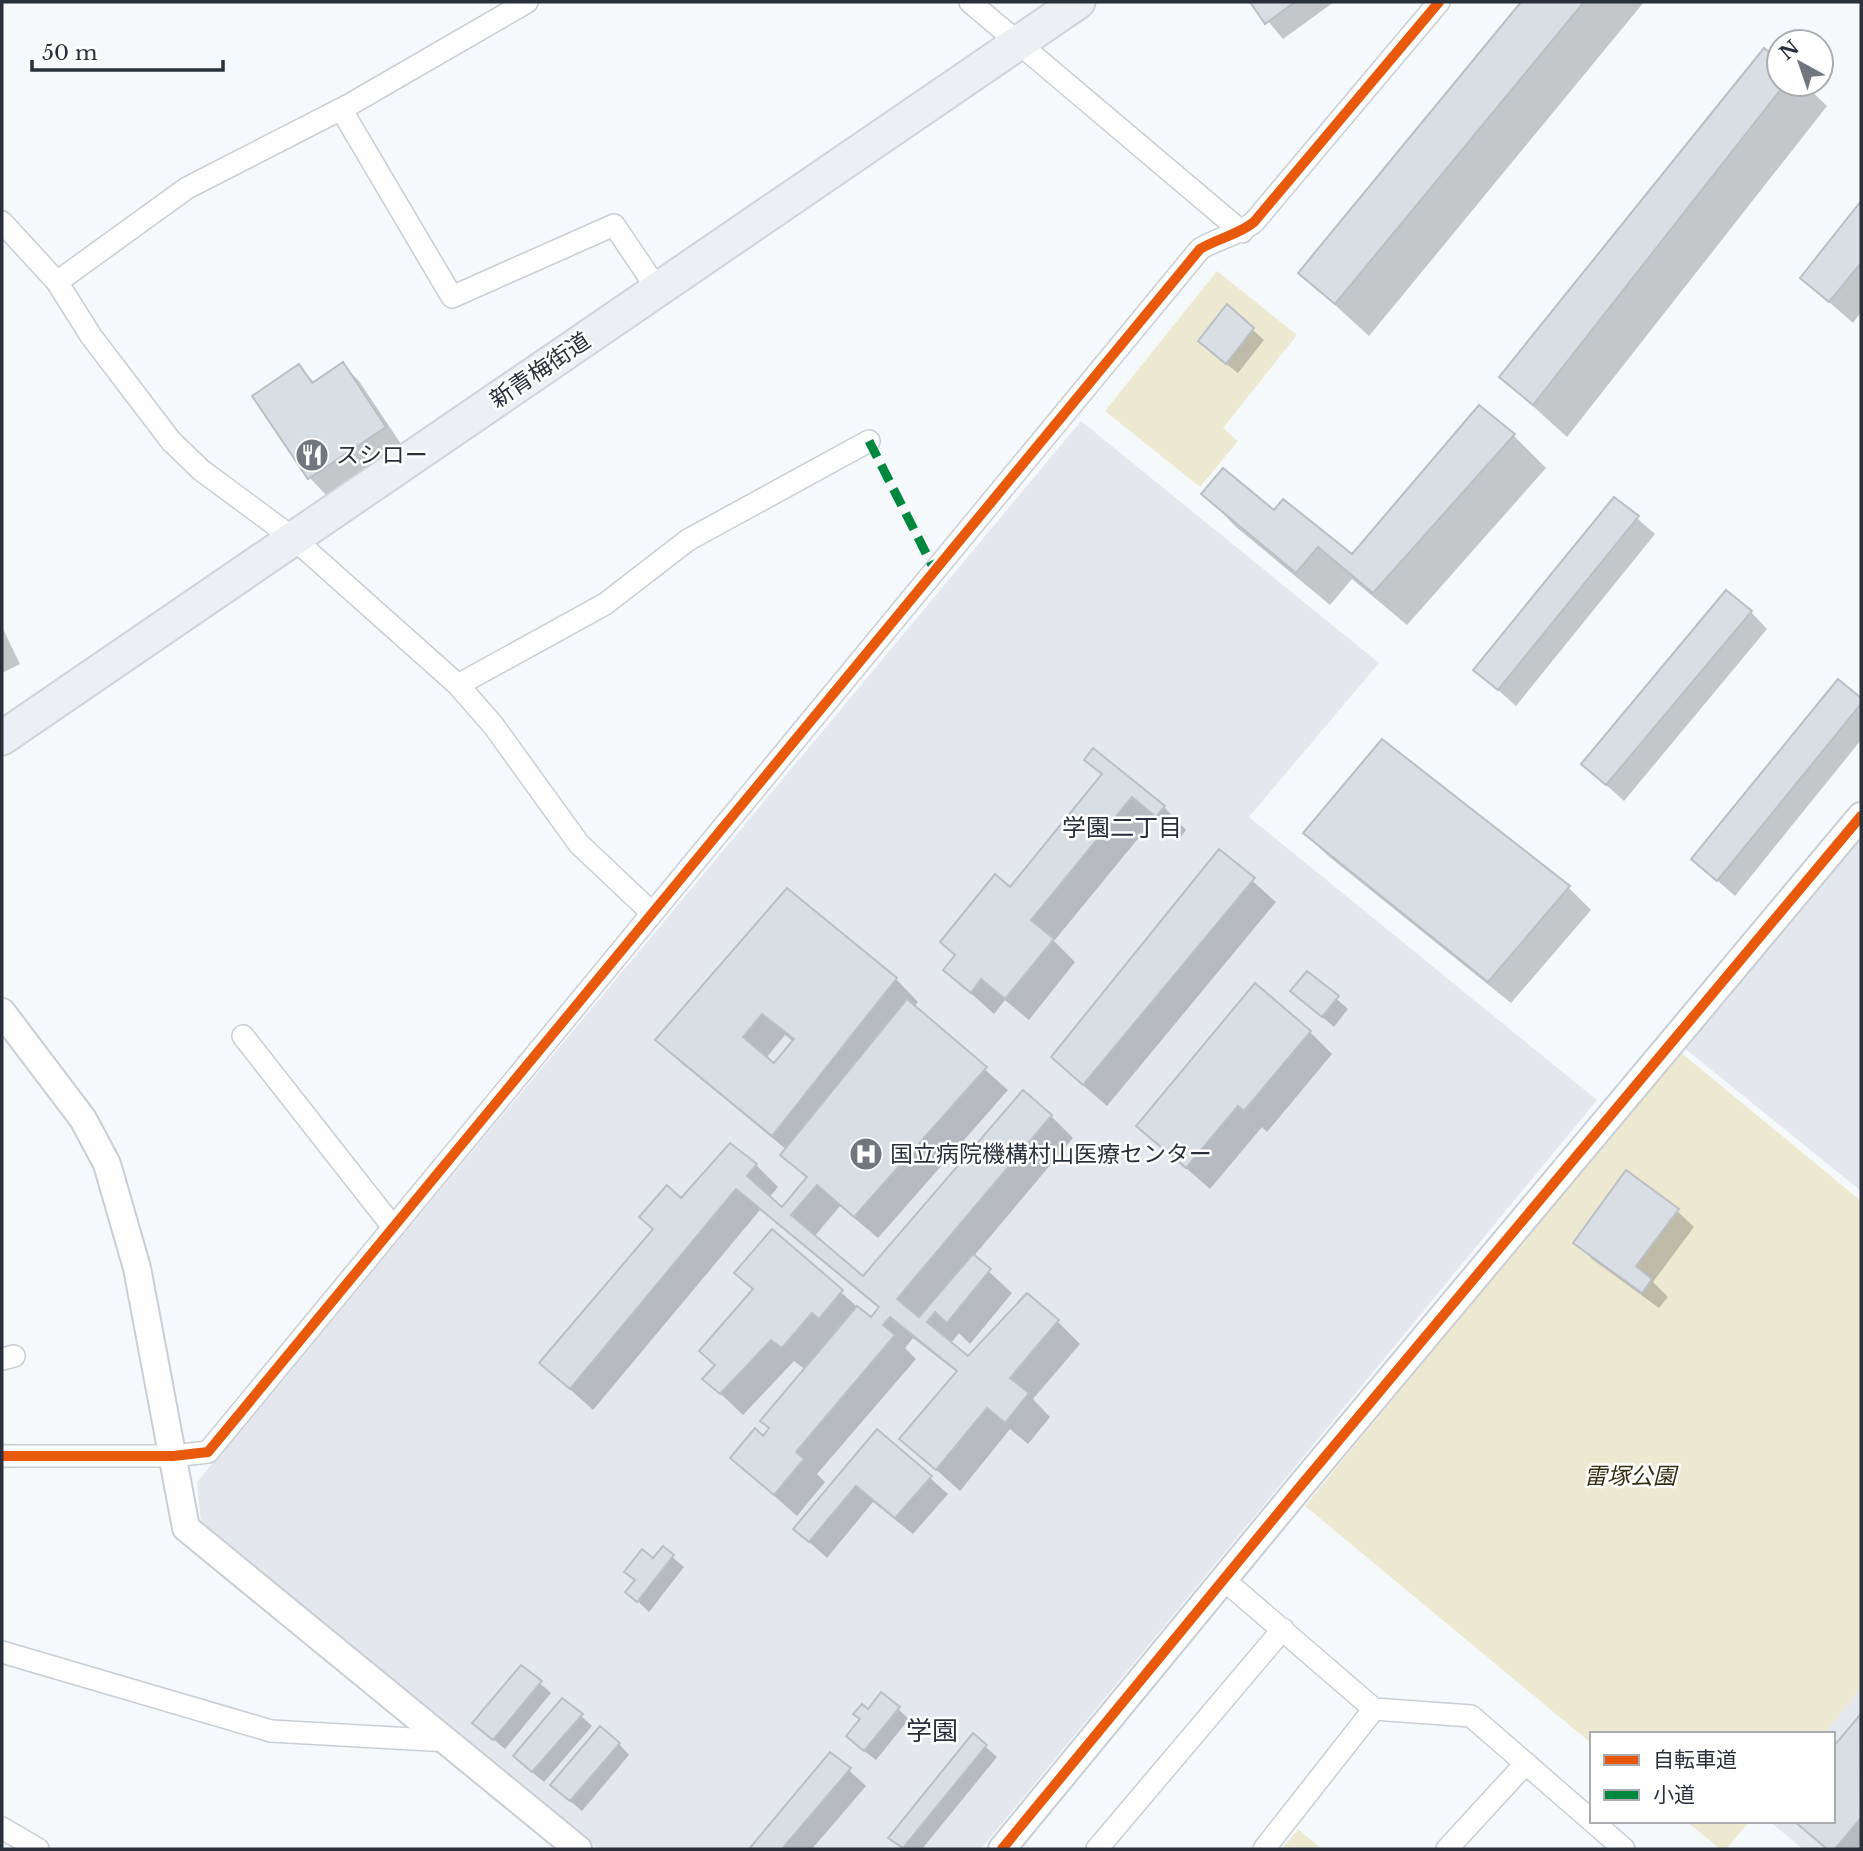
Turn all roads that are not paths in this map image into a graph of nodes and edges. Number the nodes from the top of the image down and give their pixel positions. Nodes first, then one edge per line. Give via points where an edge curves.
1 (527, 2) edge
2 (970, 2) edge
3 (1078, 2) edge
4 (1439, 2) edge
5 (1018, 42) junction
6 (341, 109) junction
7 (2, 222) edge
8 (1242, 232) junction
9 (57, 282) junction
10 (658, 290) junction
11 (869, 441) dead end
12 (293, 538) junction
13 (458, 685) junction
14 (2, 738) edge
15 (1861, 816) edge
16 (651, 912) junction
17 (2, 1012) edge
18 (243, 1036) dead end
19 (393, 1227) junction
20 (2, 1456) edge
21 (173, 1456) junction
22 (1223, 1579) junction
23 (1283, 1629) junction
24 (2, 1652) edge
25 (1374, 1709) junction
26 (448, 1741) junction
27 (1526, 1763) junction
28 (1590, 1819) edge
29 (1594, 1823) edge
30 (2, 1828) edge
31 (38, 1849) edge
32 (579, 1849) edge
33 (1002, 1849) edge
34 (1097, 1849) edge
35 (1264, 1849) edge
36 (1447, 1849) edge
37 (1624, 1849) edge

1 - 6 street
2 - 5 street
3 - 5 main road, 新青梅街道
4 - 8 street
5 - 8 street
5 - 10 main road, 新青梅街道
6 - 9 street via 187,188
6 - 10 street via 452,297 614,225
7 - 9 street
8 - 16 street via 1200,249
9 - 12 street via 91,336 171,441 201,470
10 - 12 main road, 新青梅街道
11 - 13 street via 688,540 605,604
12 - 13 street
12 - 14 main road, 新青梅街道
13 - 16 street via 493,725 579,844
15 - 22 street
16 - 19 street
17 - 21 street via 83,1119 107,1164 137,1268
18 - 19 street
19 - 21 street via 208,1452
20 - 21 street
21 - 26 street via 186,1528
22 - 23 street
22 - 33 street
23 - 25 street
23 - 34 street
24 - 26 street via 271,1731
25 - 27 street via 1471,1716
25 - 35 street
26 - 32 street
27 - 28 street
27 - 36 street
29 - 37 street
30 - 31 street

